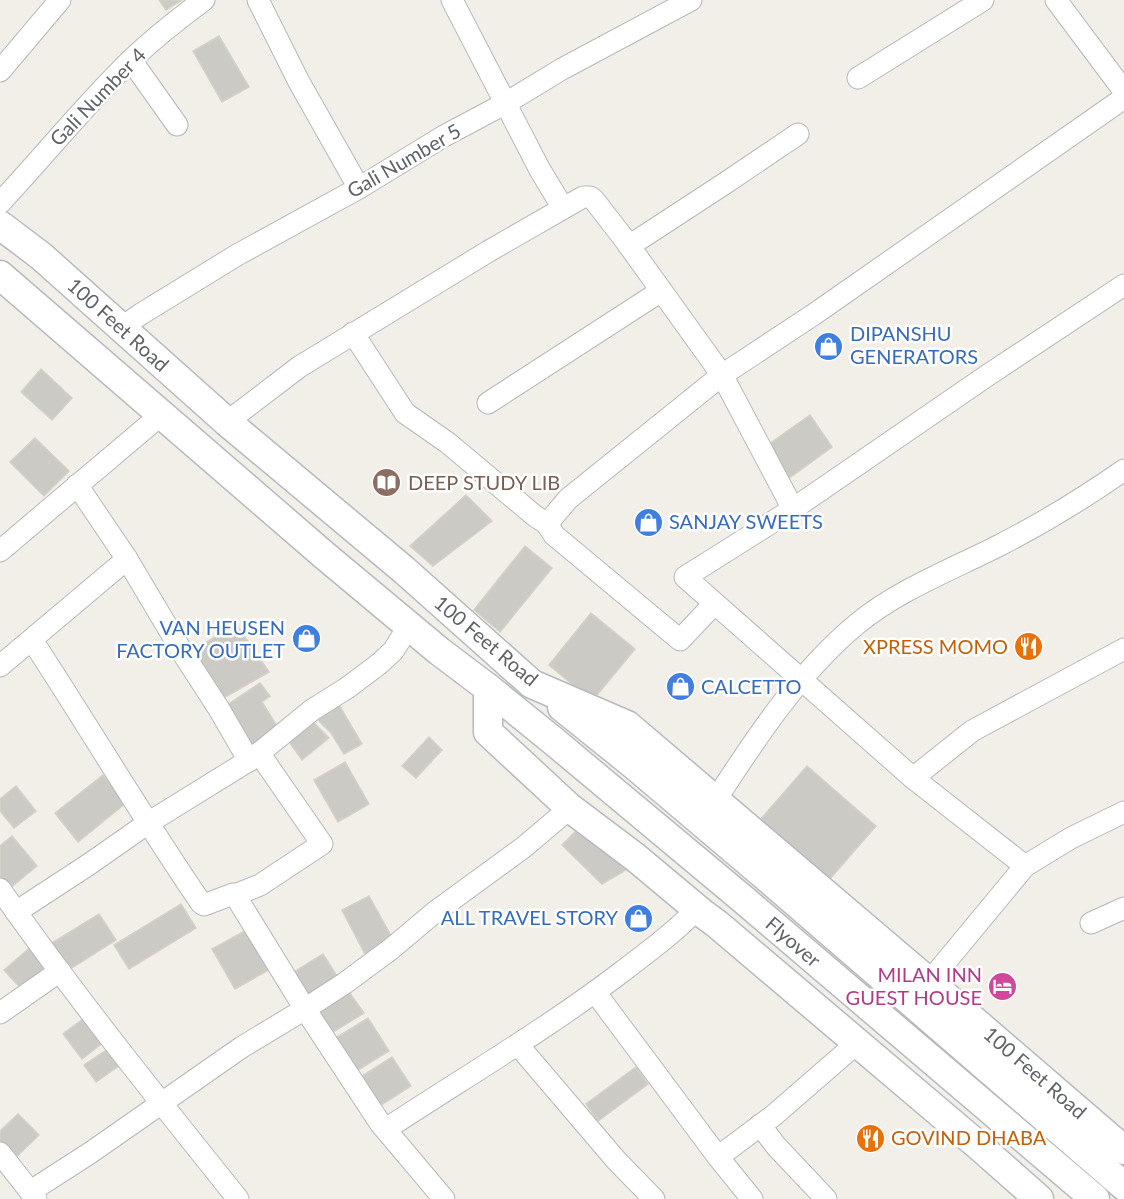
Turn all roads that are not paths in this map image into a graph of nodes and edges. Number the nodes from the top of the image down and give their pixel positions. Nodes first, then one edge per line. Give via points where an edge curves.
1 (60, 0) edge
2 (204, 0) edge
3 (258, 0) edge
4 (452, 0) edge
5 (691, 0) edge
6 (983, 0) edge
7 (1056, 0) edge
8 (131, 60) junction
9 (0, 71) edge
10 (858, 78) dead end
11 (1124, 91) edge
12 (1124, 98) edge
13 (506, 103) junction
14 (177, 125) dead end
15 (798, 134) dead end
16 (359, 188) junction
17 (0, 203) edge
18 (562, 208) junction
19 (0, 225) edge
20 (629, 246) junction
21 (0, 275) edge
22 (1124, 285) edge
23 (661, 291) junction
24 (122, 328) junction
25 (353, 333) junction
26 (722, 375) junction
27 (488, 403) dead end
28 (162, 414) junction
29 (227, 422) junction
30 (1124, 470) edge
31 (77, 485) junction
32 (793, 508) junction
33 (547, 524) junction
34 (0, 551) edge
35 (127, 559) junction
36 (714, 604) junction
37 (409, 626) junction
38 (32, 640) junction
39 (1124, 649) edge
40 (0, 666) edge
41 (801, 680) junction
42 (532, 684) junction
43 (488, 688) junction
44 (254, 757) junction
45 (913, 778) junction
46 (715, 801) junction
47 (570, 808) junction
48 (1124, 812) edge
49 (148, 824) junction
50 (1025, 866) junction
51 (0, 889) edge
52 (235, 896) junction
53 (1124, 908) edge
54 (698, 909) junction
55 (16, 912) junction
56 (1091, 923) dead end
57 (60, 971) junction
58 (929, 982) junction
59 (596, 992) junction
60 (305, 1009) junction
61 (0, 1013) edge
62 (857, 1043) junction
63 (518, 1045) junction
64 (161, 1103) junction
65 (760, 1125) junction
66 (386, 1129) junction
67 (1124, 1150) edge
68 (0, 1153) edge
69 (718, 1157) junction
70 (1124, 1186) edge
71 (33, 1195) edge
72 (238, 1199) edge
73 (444, 1199) edge
74 (654, 1199) edge
75 (752, 1199) edge
76 (826, 1199) edge
77 (1039, 1199) edge
78 (1095, 1199) edge

1 - 9 street
2 - 8 street, Gali Number 4
3 - 16 street
4 - 13 street
5 - 13 street, Gali Number 5
6 - 10 street
7 - 11 street
8 - 14 street
8 - 17 street, Gali Number 4
12 - 26 street
13 - 16 street, Gali Number 5
13 - 18 street
15 - 20 street
16 - 24 street, Gali Number 5 via 237,255
18 - 20 street via 590,197
18 - 25 street
19 - 24 main road, 100 Feet Road
20 - 23 street
21 - 28 main road, 100 Feet Road
22 - 32 street
23 - 26 street
23 - 27 street
24 - 29 main road, 100 Feet Road
25 - 29 street via 299,367
25 - 33 street via 405,413
26 - 32 street
26 - 33 street via 568,499
28 - 31 street
28 - 37 main road, 100 Feet Road
29 - 42 main road, 100 Feet Road via 404,570
30 - 41 street via 1068,508 887,603 858,623
31 - 34 street
31 - 35 street
32 - 36 street via 685,577
33 - 36 street via 554,535 681,640
35 - 38 street
35 - 44 street via 184,655
36 - 41 street
37 - 43 main road, 100 Feet Road
37 - 44 street via 379,664 312,710
38 - 40 street
38 - 49 street
39 - 45 street via 972,731
41 - 45 street
41 - 46 street
42 - 46 main road, 100 Feet Road via 627,725
42 - 70 main road, Flyover via 764,875
43 - 47 main road, 100 Feet Road via 488,732
43 - 78 main road, Flyover
44 - 49 street
44 - 52 street via 322,844 260,885
45 - 50 street
46 - 58 main road, 100 Feet Road
47 - 54 main road, 100 Feet Road
47 - 60 street via 391,949
48 - 50 street
49 - 52 street via 202,904
49 - 55 street
50 - 58 street
51 - 55 street
52 - 60 street
53 - 56 street
54 - 59 street
54 - 62 main road, 100 Feet Road
55 - 57 street
57 - 61 street
57 - 64 street
58 - 67 main road, 100 Feet Road
59 - 63 street
59 - 69 street
60 - 64 street
60 - 66 street
62 - 65 street
62 - 77 main road, 100 Feet Road
63 - 66 street
63 - 74 street
64 - 71 street
64 - 72 street
65 - 69 street
65 - 76 street
66 - 73 street
68 - 71 street
69 - 75 street

